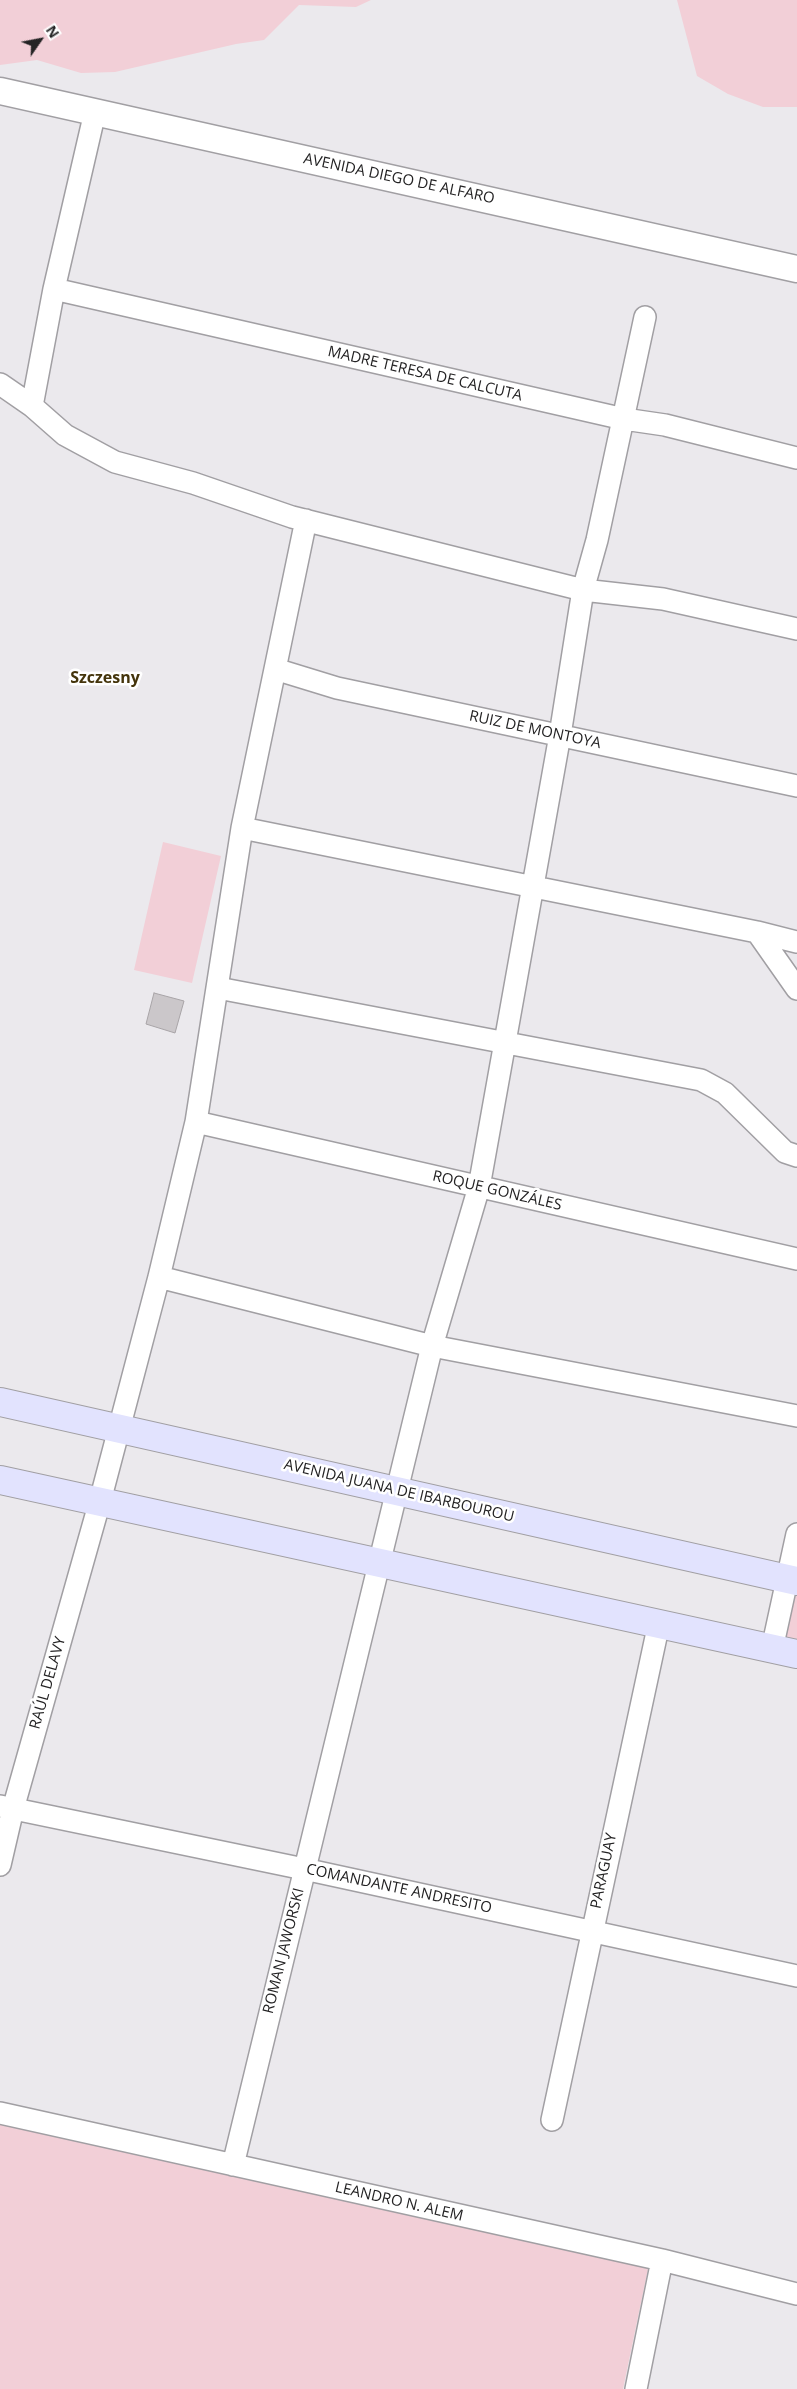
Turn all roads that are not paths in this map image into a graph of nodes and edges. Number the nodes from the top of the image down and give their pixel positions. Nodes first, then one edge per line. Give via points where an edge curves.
1 (0, 92) edge
2 (95, 112) junction
3 (797, 269) edge
4 (54, 289) junction
5 (645, 317) dead end
6 (0, 384) edge
7 (32, 406) junction
8 (624, 419) junction
9 (797, 458) edge
10 (306, 520) junction
11 (583, 590) junction
12 (797, 630) edge
13 (275, 669) junction
14 (560, 735) junction
15 (797, 786) edge
16 (242, 828) junction
17 (532, 886) junction
18 (757, 932) junction
19 (797, 942) edge
20 (218, 988) junction
21 (797, 988) edge
22 (504, 1044) junction
23 (196, 1122) junction
24 (797, 1156) edge
25 (478, 1186) junction
26 (797, 1259) edge
27 (159, 1277) junction
28 (432, 1346) junction
29 (0, 1402) edge
30 (797, 1416) edge
31 (119, 1428) junction
32 (0, 1480) edge
33 (396, 1490) junction
34 (100, 1501) junction
35 (797, 1534) edge
36 (379, 1562) junction
37 (792, 1580) edge
38 (659, 1623) junction
39 (784, 1652) edge
40 (6, 1807) edge
41 (0, 1865) edge
42 (304, 1869) junction
43 (591, 1931) junction
44 (797, 1976) edge
45 (0, 2113) edge
46 (552, 2120) dead end
47 (232, 2165) junction
48 (662, 2260) junction
49 (797, 2294) edge
50 (636, 2389) edge

1 - 2 street, AVENIDA DIEGO DE ALFARO
2 - 3 street, AVENIDA DIEGO DE ALFARO
2 - 4 street
4 - 7 street
4 - 8 street, MADRE TERESA DE CALCUTA
5 - 8 street, ROMAN JAWORSKI
6 - 7 street
7 - 10 street via 65,435 115,462 193,483
8 - 9 street, MADRE TERESA DE CALCUTA via 665,425
8 - 11 street, ROMAN JAWORSKI
10 - 11 street
10 - 13 street
11 - 12 street via 663,599
11 - 14 street, ROMAN JAWORSKI
13 - 14 street, RUIZ DE MONTOYA via 337,688
13 - 16 street
14 - 15 street, RUIZ DE MONTOYA
14 - 17 street, ROMAN JAWORSKI
16 - 17 street
16 - 20 street, RAÚL DELAVY
17 - 18 street
17 - 22 street, ROMAN JAWORSKI
18 - 19 street
18 - 21 street
20 - 22 street
20 - 23 street, RAÚL DELAVY
22 - 24 street via 701,1080 726,1092 785,1152
22 - 25 street, ROMAN JAWORSKI
23 - 25 street, ROQUE GONZÁLES
23 - 27 street, RAÚL DELAVY
25 - 26 street, ROQUE GONZÁLES
25 - 28 street, ROMAN JAWORSKI
27 - 28 street
27 - 31 street, RAÚL DELAVY
28 - 30 street
28 - 33 street, ROMAN JAWORSKI
29 - 31 main road, AVENIDA JUANA DE IBARBOUROU
31 - 33 main road, AVENIDA JUANA DE IBARBOUROU
31 - 34 street, RAÚL DELAVY
32 - 34 main road
33 - 36 street, ROMAN JAWORSKI
33 - 37 main road, AVENIDA JUANA DE IBARBOUROU
34 - 36 main road
34 - 40 street, RAÚL DELAVY
35 - 37 street
36 - 38 main road
36 - 42 street, ROMAN JAWORSKI
37 - 39 street
38 - 39 main road
38 - 43 street, PARAGUAY
40 - 41 street, RAÚL DELAVY
40 - 42 street, COMANDANTE ANDRESITO
42 - 43 street, COMANDANTE ANDRESITO
42 - 47 street, ROMAN JAWORSKI
43 - 44 street, COMANDANTE ANDRESITO
43 - 46 street, PARAGUAY
45 - 47 street, LEANDRO N. ALEM
47 - 48 street, LEANDRO N. ALEM
48 - 49 street, LEANDRO N. ALEM
48 - 50 street

